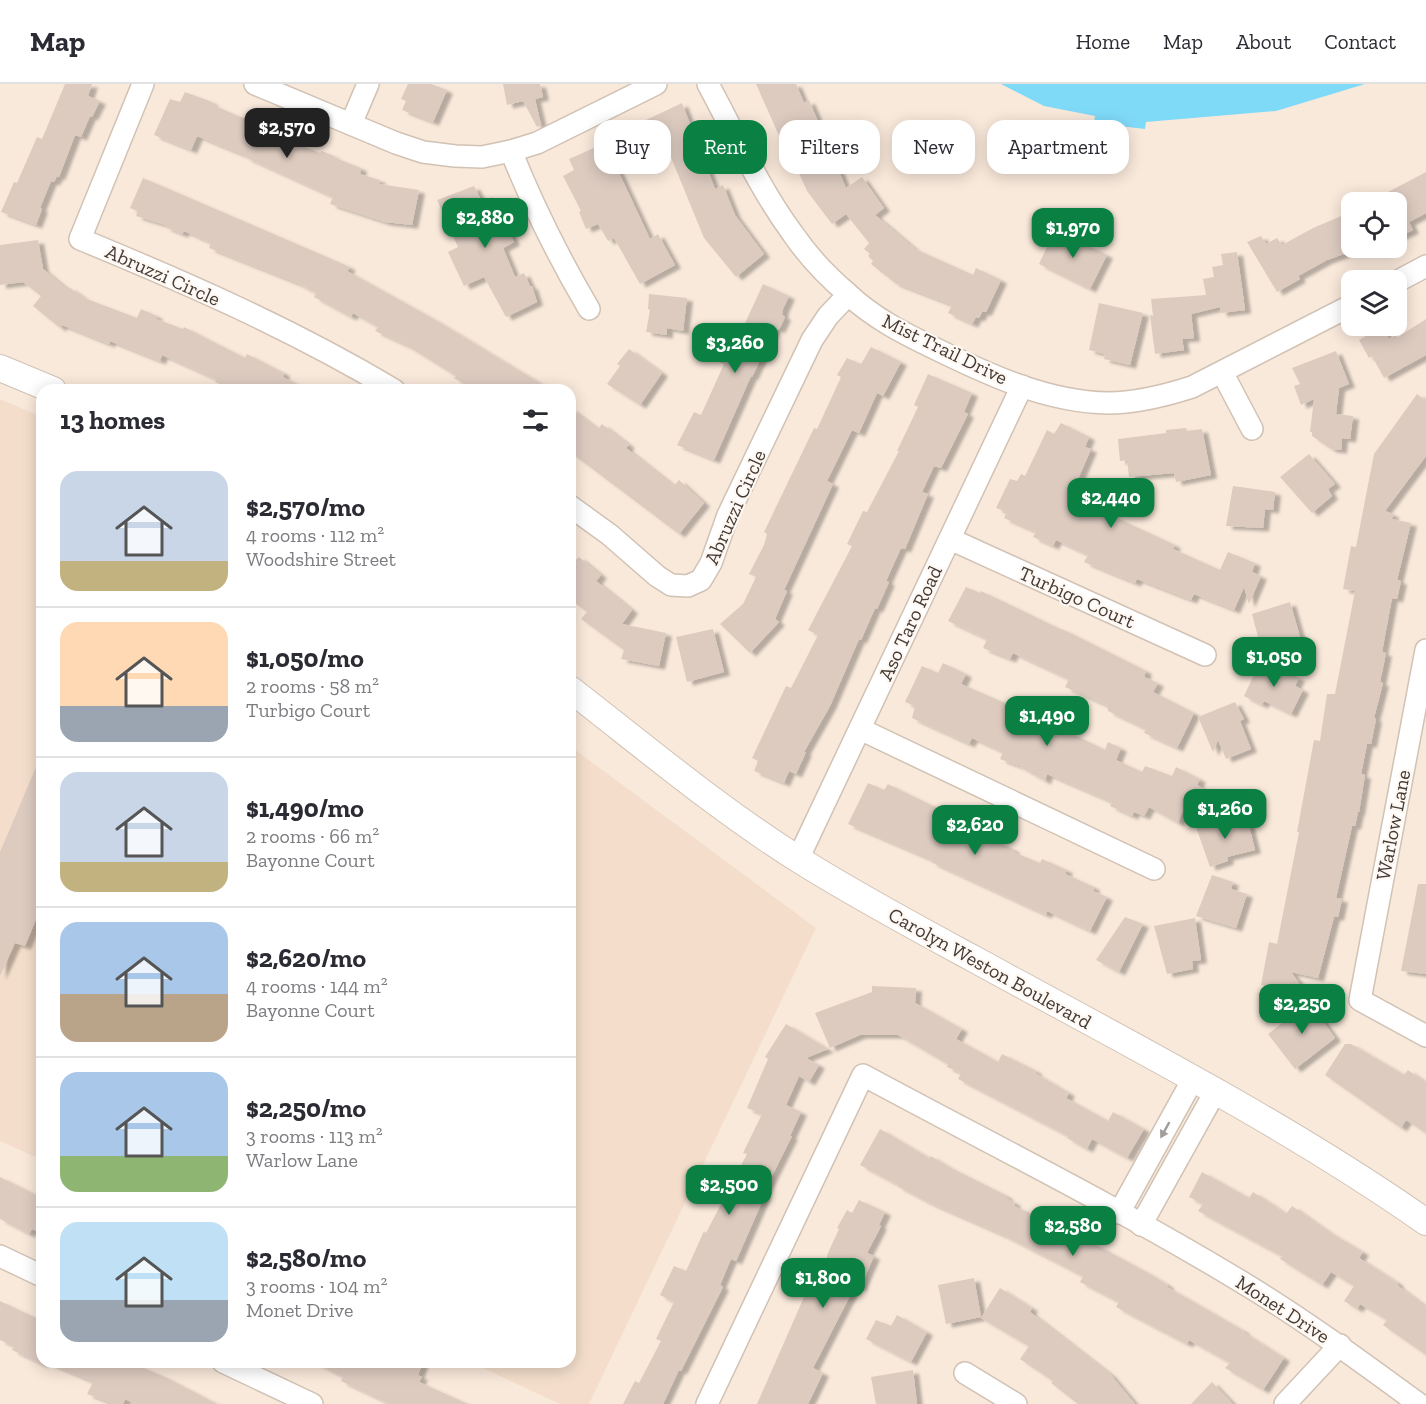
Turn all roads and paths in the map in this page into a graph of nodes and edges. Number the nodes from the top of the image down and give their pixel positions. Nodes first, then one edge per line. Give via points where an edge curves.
1 (143, 84) edge
2 (255, 84) edge
3 (368, 84) edge
4 (656, 84) edge
5 (708, 84) edge
6 (351, 124) junction
7 (511, 151) junction
8 (1426, 266) edge
9 (1407, 276) edge
10 (848, 295) junction
11 (589, 309) dead end
12 (1341, 311) edge
13 (0, 368) edge
14 (1222, 372) junction
15 (39, 384) edge
16 (383, 384) edge
17 (1022, 386) junction
18 (1252, 429) dead end
19 (576, 510) edge
20 (950, 538) junction
21 (1426, 650) edge
22 (1205, 655) dead end
23 (576, 694) edge
24 (860, 729) junction
25 (798, 859) junction
26 (1154, 869) dead end
27 (1426, 1036) edge
28 (1193, 1079) junction
29 (1215, 1092) junction
30 (1119, 1213) junction
31 (1426, 1222) edge
32 (1141, 1225) junction
33 (0, 1256) edge
34 (36, 1273) edge
35 (1340, 1345) junction
36 (236, 1368) edge
37 (965, 1373) dead end
38 (312, 1404) edge
39 (707, 1404) edge
40 (1016, 1404) edge
41 (1285, 1404) edge
42 (1419, 1404) edge

1 - 16 street, Abruzzi Circle via 80,239 217,297
2 - 6 street
3 - 6 street
4 - 7 street via 537,143
5 - 10 street, Mist Trail Drive via 783,219
6 - 7 street via 423,152 482,157
7 - 11 street via 533,206
8 - 9 street
10 - 17 street, Mist Trail Drive via 903,332
10 - 19 street, Abruzzi Circle via 812,340 701,580 688,586 672,585
12 - 14 street, Mist Trail Drive
13 - 15 street
14 - 17 street, Mist Trail Drive via 1192,387 1137,401 1074,399
14 - 18 street
17 - 20 street, Aso Taro Road
20 - 22 street, Turbigo Court
20 - 24 street, Aso Taro Road
21 - 27 street, Warlow Lane via 1360,1000
23 - 25 street, Carolyn Weston Boulevard via 728,813
24 - 25 street, Aso Taro Road
24 - 26 street
25 - 28 street, Carolyn Weston Boulevard via 883,910
28 - 29 street, Carolyn Weston Boulevard
28 -> 30 street
29 - 31 street, Carolyn Weston Boulevard via 1334,1161
29 - 32 street
30 - 32 street, Monet Drive
30 - 39 street, Monet Drive via 863,1075
32 - 35 street, Monet Drive via 1236,1278
33 - 34 street
35 - 41 street
35 - 42 street, Monet Drive
36 - 38 street
37 - 40 street

